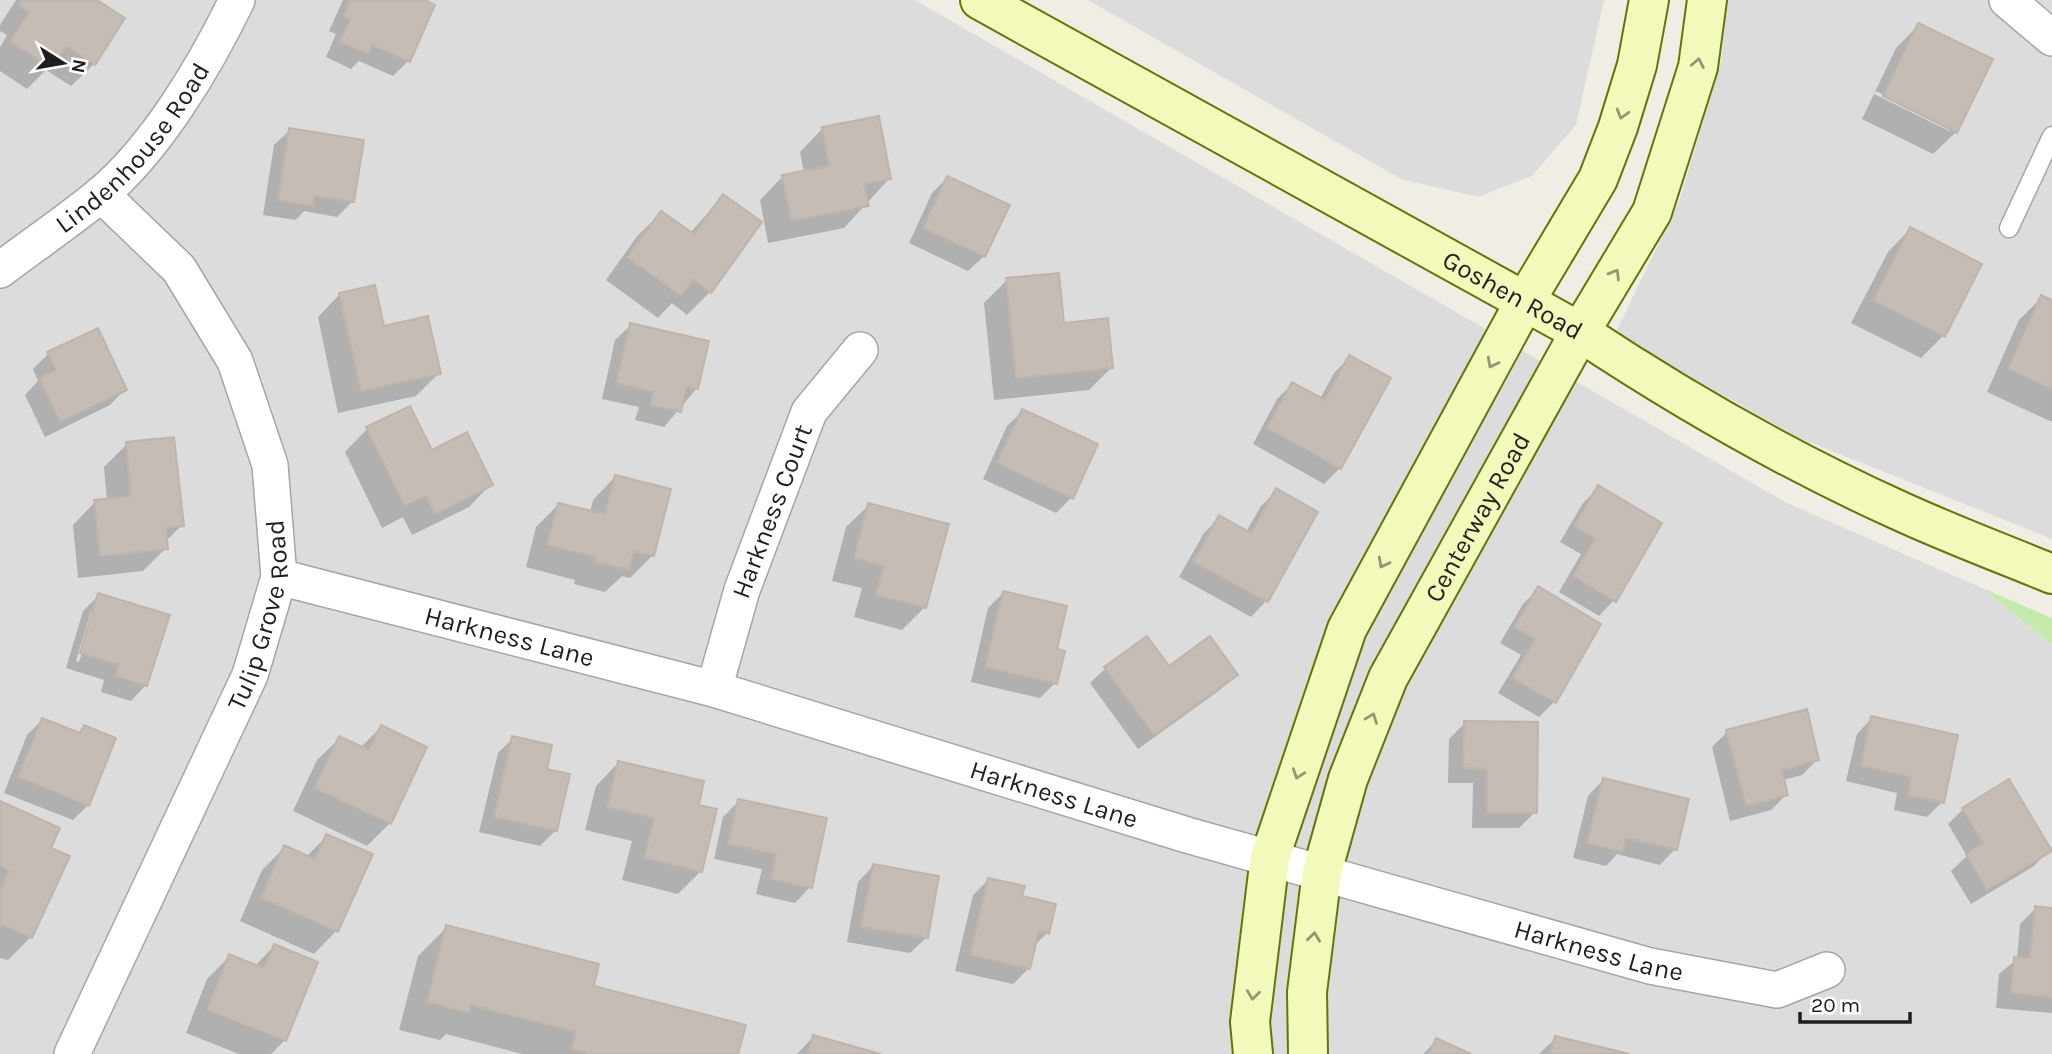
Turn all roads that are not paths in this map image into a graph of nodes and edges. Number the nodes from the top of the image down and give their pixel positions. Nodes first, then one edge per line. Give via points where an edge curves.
1 (237, 0) edge
2 (979, 0) edge
3 (1649, 0) edge
4 (1706, 0) edge
5 (2007, 0) edge
6 (2052, 38) edge
7 (2052, 136) edge
8 (101, 194) junction
9 (2010, 228) dead end
10 (0, 270) edge
11 (1524, 303) junction
12 (1580, 332) junction
13 (860, 350) dead end
14 (2052, 574) edge
15 (279, 578) junction
16 (714, 689) junction
17 (1270, 856) junction
18 (1322, 872) junction
19 (1827, 970) dead end
20 (72, 1054) edge
21 (1253, 1054) edge
22 (1308, 1054) edge

1 - 8 street, Lindenhouse Road via 220,37 162,129
2 - 11 street, Goshen Road
3 -> 11 street via 1637,65 1598,179
12 -> 4 street, Centerway Road via 1652,212 1698,67
5 - 6 street
7 - 9 lane
8 - 10 street, Lindenhouse Road
8 - 15 street, Tulip Grove Road via 179,269 235,361 270,465
11 - 12 street, Goshen Road
11 -> 17 street via 1347,629
12 - 14 street, Goshen Road via 1646,376 1820,473
18 -> 12 street, Centerway Road via 1348,779 1388,678
13 - 16 street, Harkness Court via 809,412 742,590
15 - 16 street, Harkness Lane
15 - 20 street, Tulip Grove Road via 250,675
16 - 17 street, Harkness Lane via 1187,835
17 - 18 street, Harkness Lane
17 -> 21 street via 1250,1022
18 - 19 street, Harkness Lane via 1706,979 1777,990
22 -> 18 street, Centerway Road via 1307,992

